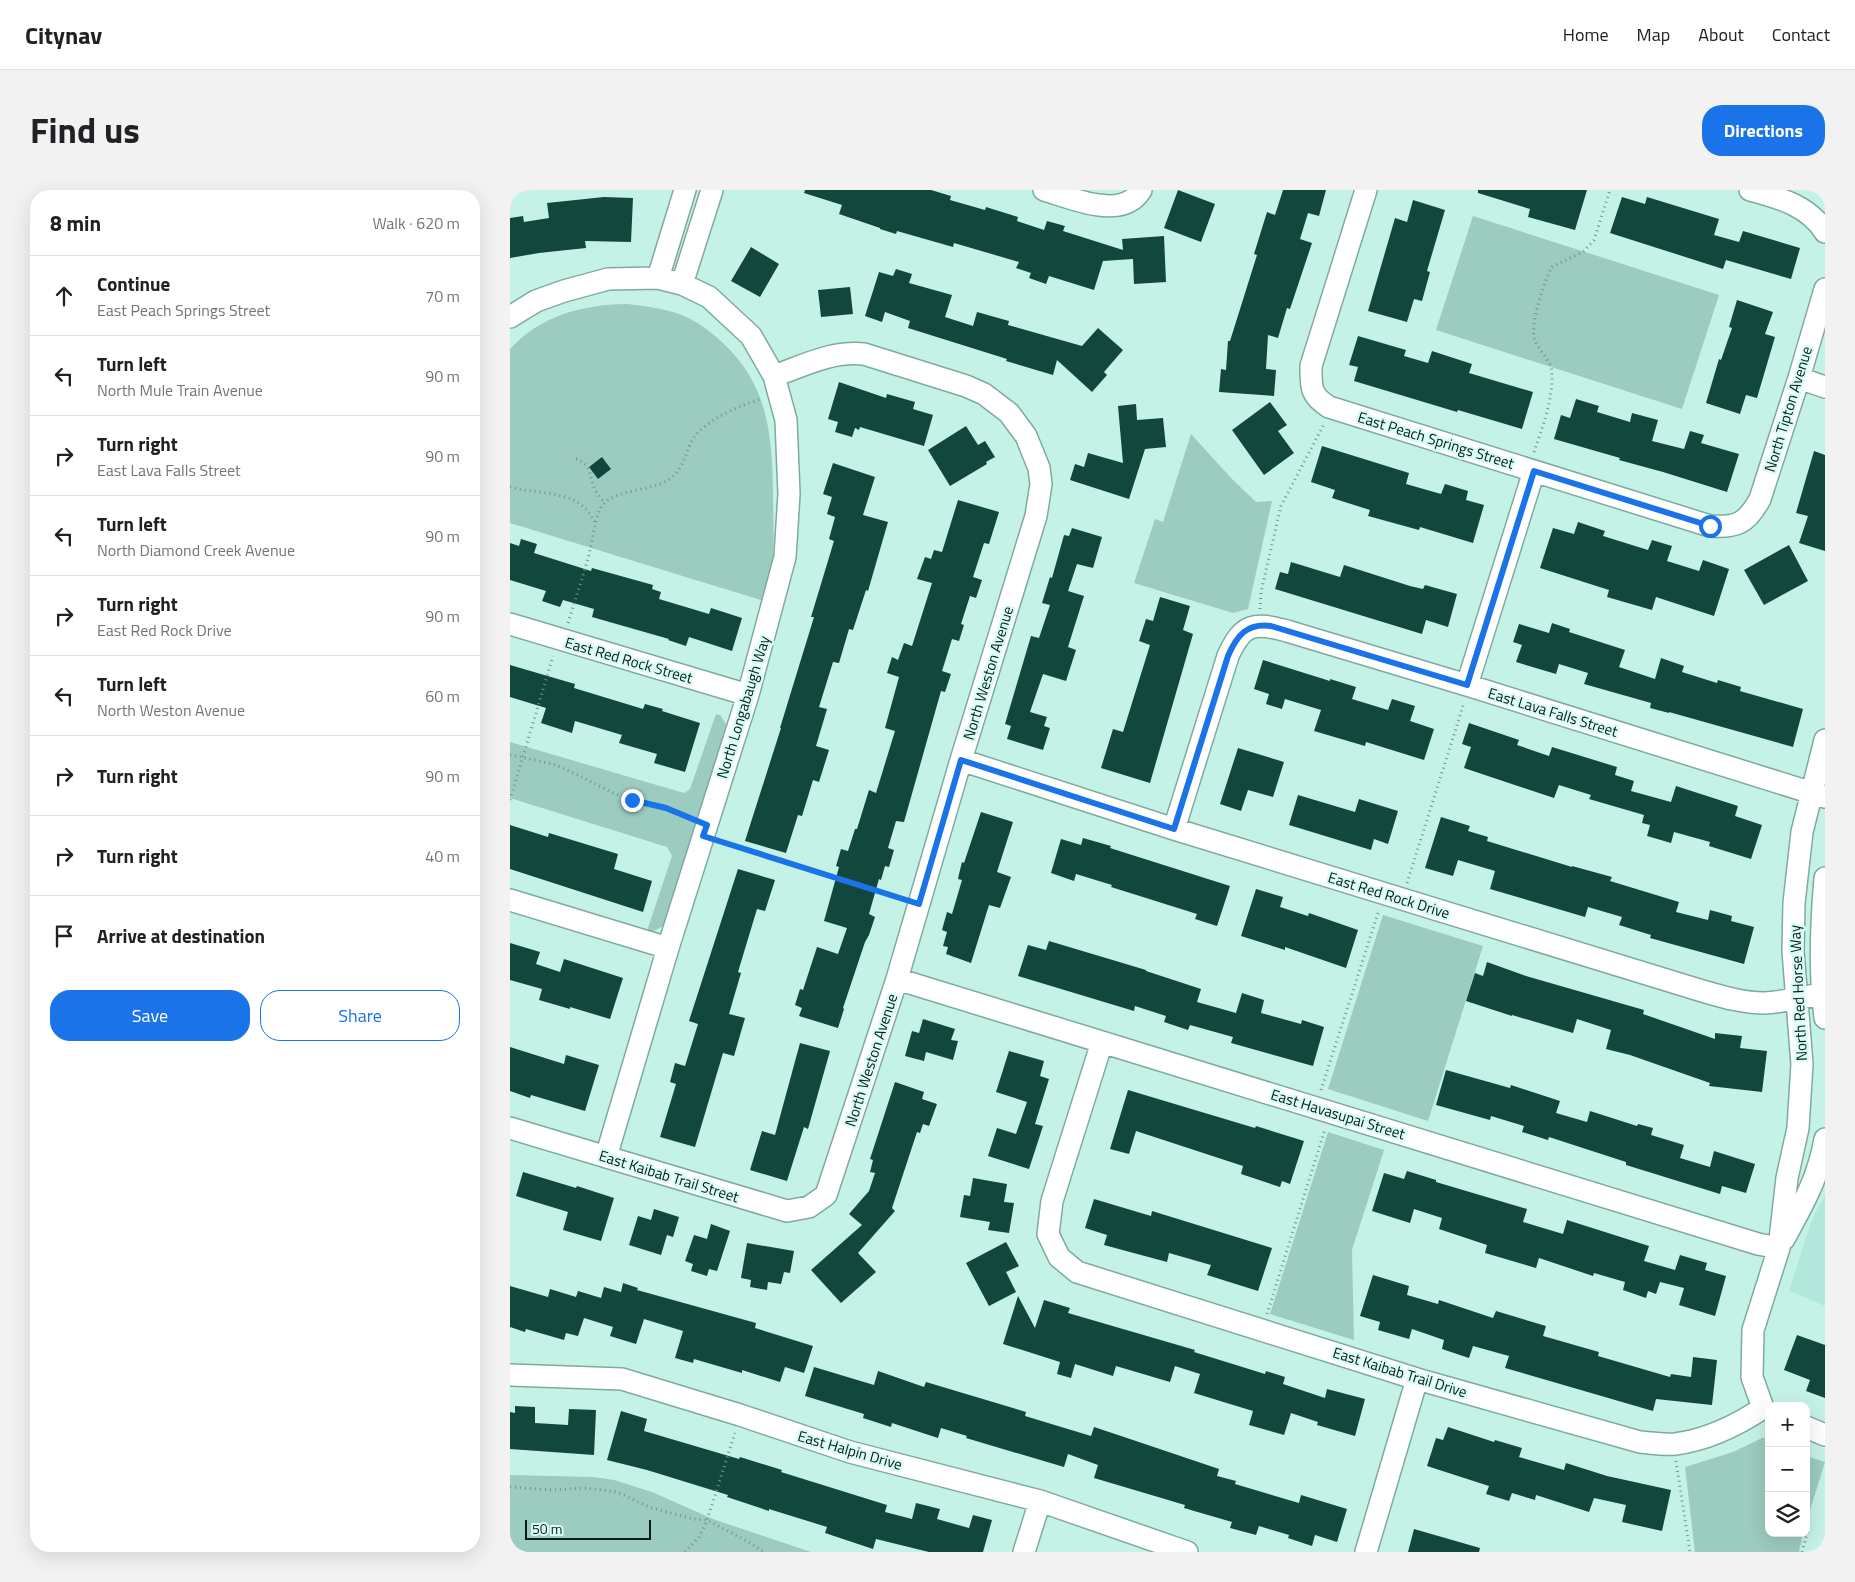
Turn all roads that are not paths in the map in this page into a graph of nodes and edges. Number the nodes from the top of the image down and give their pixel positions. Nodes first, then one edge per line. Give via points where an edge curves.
1 (684, 190) edge
2 (712, 190) edge
3 (1044, 190) edge
4 (1366, 190) edge
5 (1750, 190) edge
6 (1137, 195) edge
7 (1825, 231) edge
8 (658, 278) junction
9 (682, 284) junction
10 (1825, 289) edge
11 (510, 317) edge
12 (1799, 378) junction
13 (777, 384) junction
14 (1825, 387) edge
15 (1531, 470) junction
16 (1741, 523) joint
17 (510, 624) edge
18 (1468, 685) junction
19 (748, 695) junction
20 (1825, 740) edge
21 (961, 760) junction
22 (1818, 794) edge
23 (1174, 829) junction
24 (1825, 878) edge
25 (510, 900) edge
26 (668, 948) junction
27 (897, 979) junction
28 (1823, 994) edge
29 (1796, 999) junction
30 (1825, 1018) edge
31 (1102, 1042) junction
32 (510, 1128) edge
33 (1825, 1138) edge
34 (606, 1157) junction
35 (826, 1195) joint
36 (1779, 1248) junction
37 (510, 1375) edge
38 (1417, 1379) junction
39 (1765, 1408) edge
40 (1765, 1411) edge
41 (1810, 1429) edge
42 (1825, 1435) edge
43 (1040, 1501) junction
44 (1024, 1552) edge
45 (1186, 1552) edge
46 (1366, 1552) edge

1 - 8 street
2 - 9 street
3 - 6 street via 1100,206 1117,205
4 - 15 street, East Peach Springs Street via 1311,366 1311,388 1318,400 1334,408
5 - 7 street via 1788,201 1808,213
8 - 9 street, North Longabaugh Way
8 - 11 street, North Longabaugh Way via 608,279 536,301
9 - 13 street, North Longabaugh Way via 709,297 751,336
10 - 12 street, North Tipton Avenue
12 - 14 street
12 - 16 street, North Tipton Avenue via 1760,499 1753,513
13 - 19 street, North Longabaugh Way via 786,420 789,494 785,557
13 - 21 street, North Weston Avenue via 832,355 846,352 864,354 984,394 1009,413 1026,436 1039,468 1040,500
15 - 16 street, East Peach Springs Street via 1710,526 1726,527
15 - 18 street
17 - 19 street, East Red Rock Street
18 - 22 street, East Lava Falls Street
18 - 23 street, East Lava Falls Street via 1288,631 1256,626 1240,635 1228,656
19 - 26 street, North Longabaugh Way
20 - 22 street, North Red Horse Way
21 - 23 street, East Red Rock Drive
21 - 27 street, North Weston Avenue
22 - 29 street, North Red Horse Way via 1802,832 1794,904
23 - 29 street, East Red Rock Drive via 1699,990 1763,1003
24 - 28 street, North Red Horse Way
25 - 26 street
26 - 34 street, North Longabaugh Way
27 - 31 street, East Havasupai Street
27 - 35 street, North Weston Avenue
28 - 29 street, East Red Rock Drive
28 - 30 street, North Red Horse Way
29 - 36 street, North Red Horse Way via 1802,1064 1801,1100
31 - 36 street, East Havasupai Street
31 - 38 street, East Kaibab Trail Drive via 1052,1201 1048,1234 1059,1257 1078,1272
32 - 34 street, East Kaibab Trail Street
33 - 36 street, North Red Horse Way via 1811,1189
34 - 35 street, East Kaibab Trail Street via 787,1211 809,1207
36 - 39 street, North Red Horse Way via 1753,1330 1752,1377
37 - 43 street, East Halpin Drive via 622,1379 850,1452
38 - 40 street, East Kaibab Trail Drive via 1640,1442 1674,1444 1712,1435
38 - 46 street
41 - 42 street
43 - 44 street
43 - 45 street, East Halpin Drive

